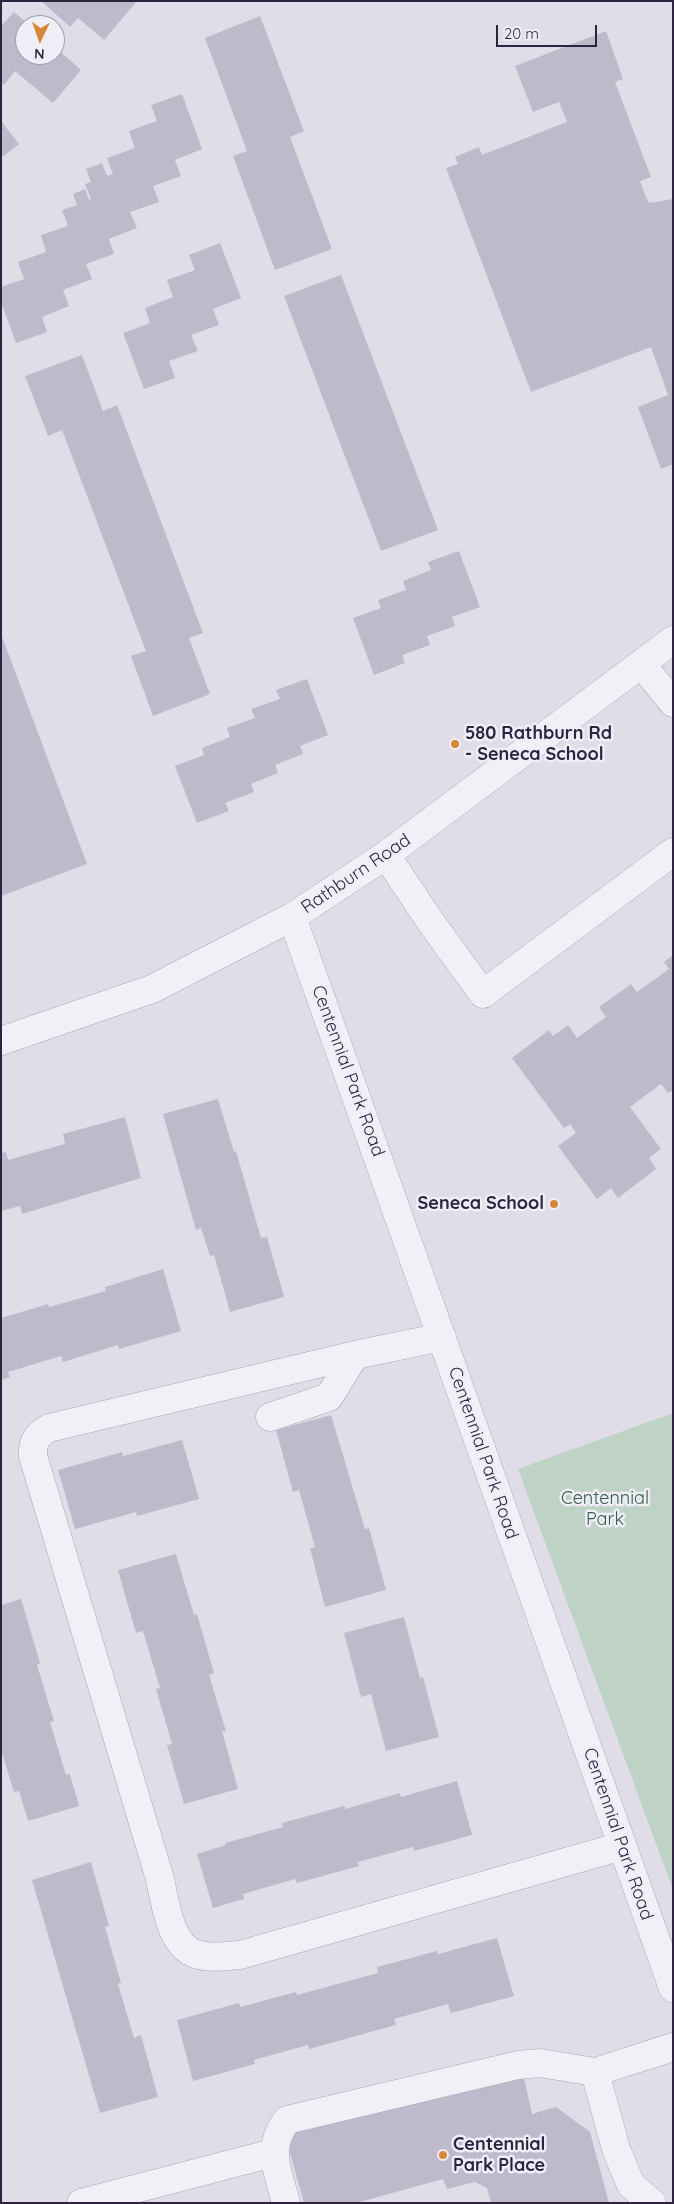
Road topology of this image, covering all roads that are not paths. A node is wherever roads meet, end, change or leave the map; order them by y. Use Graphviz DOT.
graph roads {
  1 [pos="673,640"];
  2 [pos="642,665"];
  3 [pos="673,703"];
  4 [pos="673,852"];
  5 [pos="386,855"];
  6 [pos="292,917"];
  7 [pos="1,1042"];
  8 [pos="442,1337"];
  9 [pos="355,1355"];
  10 [pos="270,1417"];
  11 [pos="622,1846"];
  12 [pos="673,1988"];
  13 [pos="673,2047"];
  14 [pos="595,2072"];
  15 [pos="273,2153"];
  16 [pos="81,2203"];
  17 [pos="286,2203"];
  18 [pos="652,2203"];
  1 -- 2 [label="street, Rathburn Road"];
  2 -- 3 [label="street"];
  2 -- 5 [label="street, Rathburn Road"];
  4 -- 5 [label="street"];
  5 -- 6 [label="street, Rathburn Road"];
  6 -- 7 [label="street, Rathburn Road"];
  6 -- 8 [label="street, Centennial Park Road"];
  8 -- 9 [label="street"];
  8 -- 11 [label="street, Centennial Park Road"];
  9 -- 10 [label="street"];
  9 -- 11 [label="street"];
  11 -- 12 [label="street, Centennial Park Road"];
  13 -- 14 [label="street"];
  14 -- 15 [label="street"];
  14 -- 18 [label="street"];
  15 -- 16 [label="street"];
  15 -- 17 [label="street"];
}
